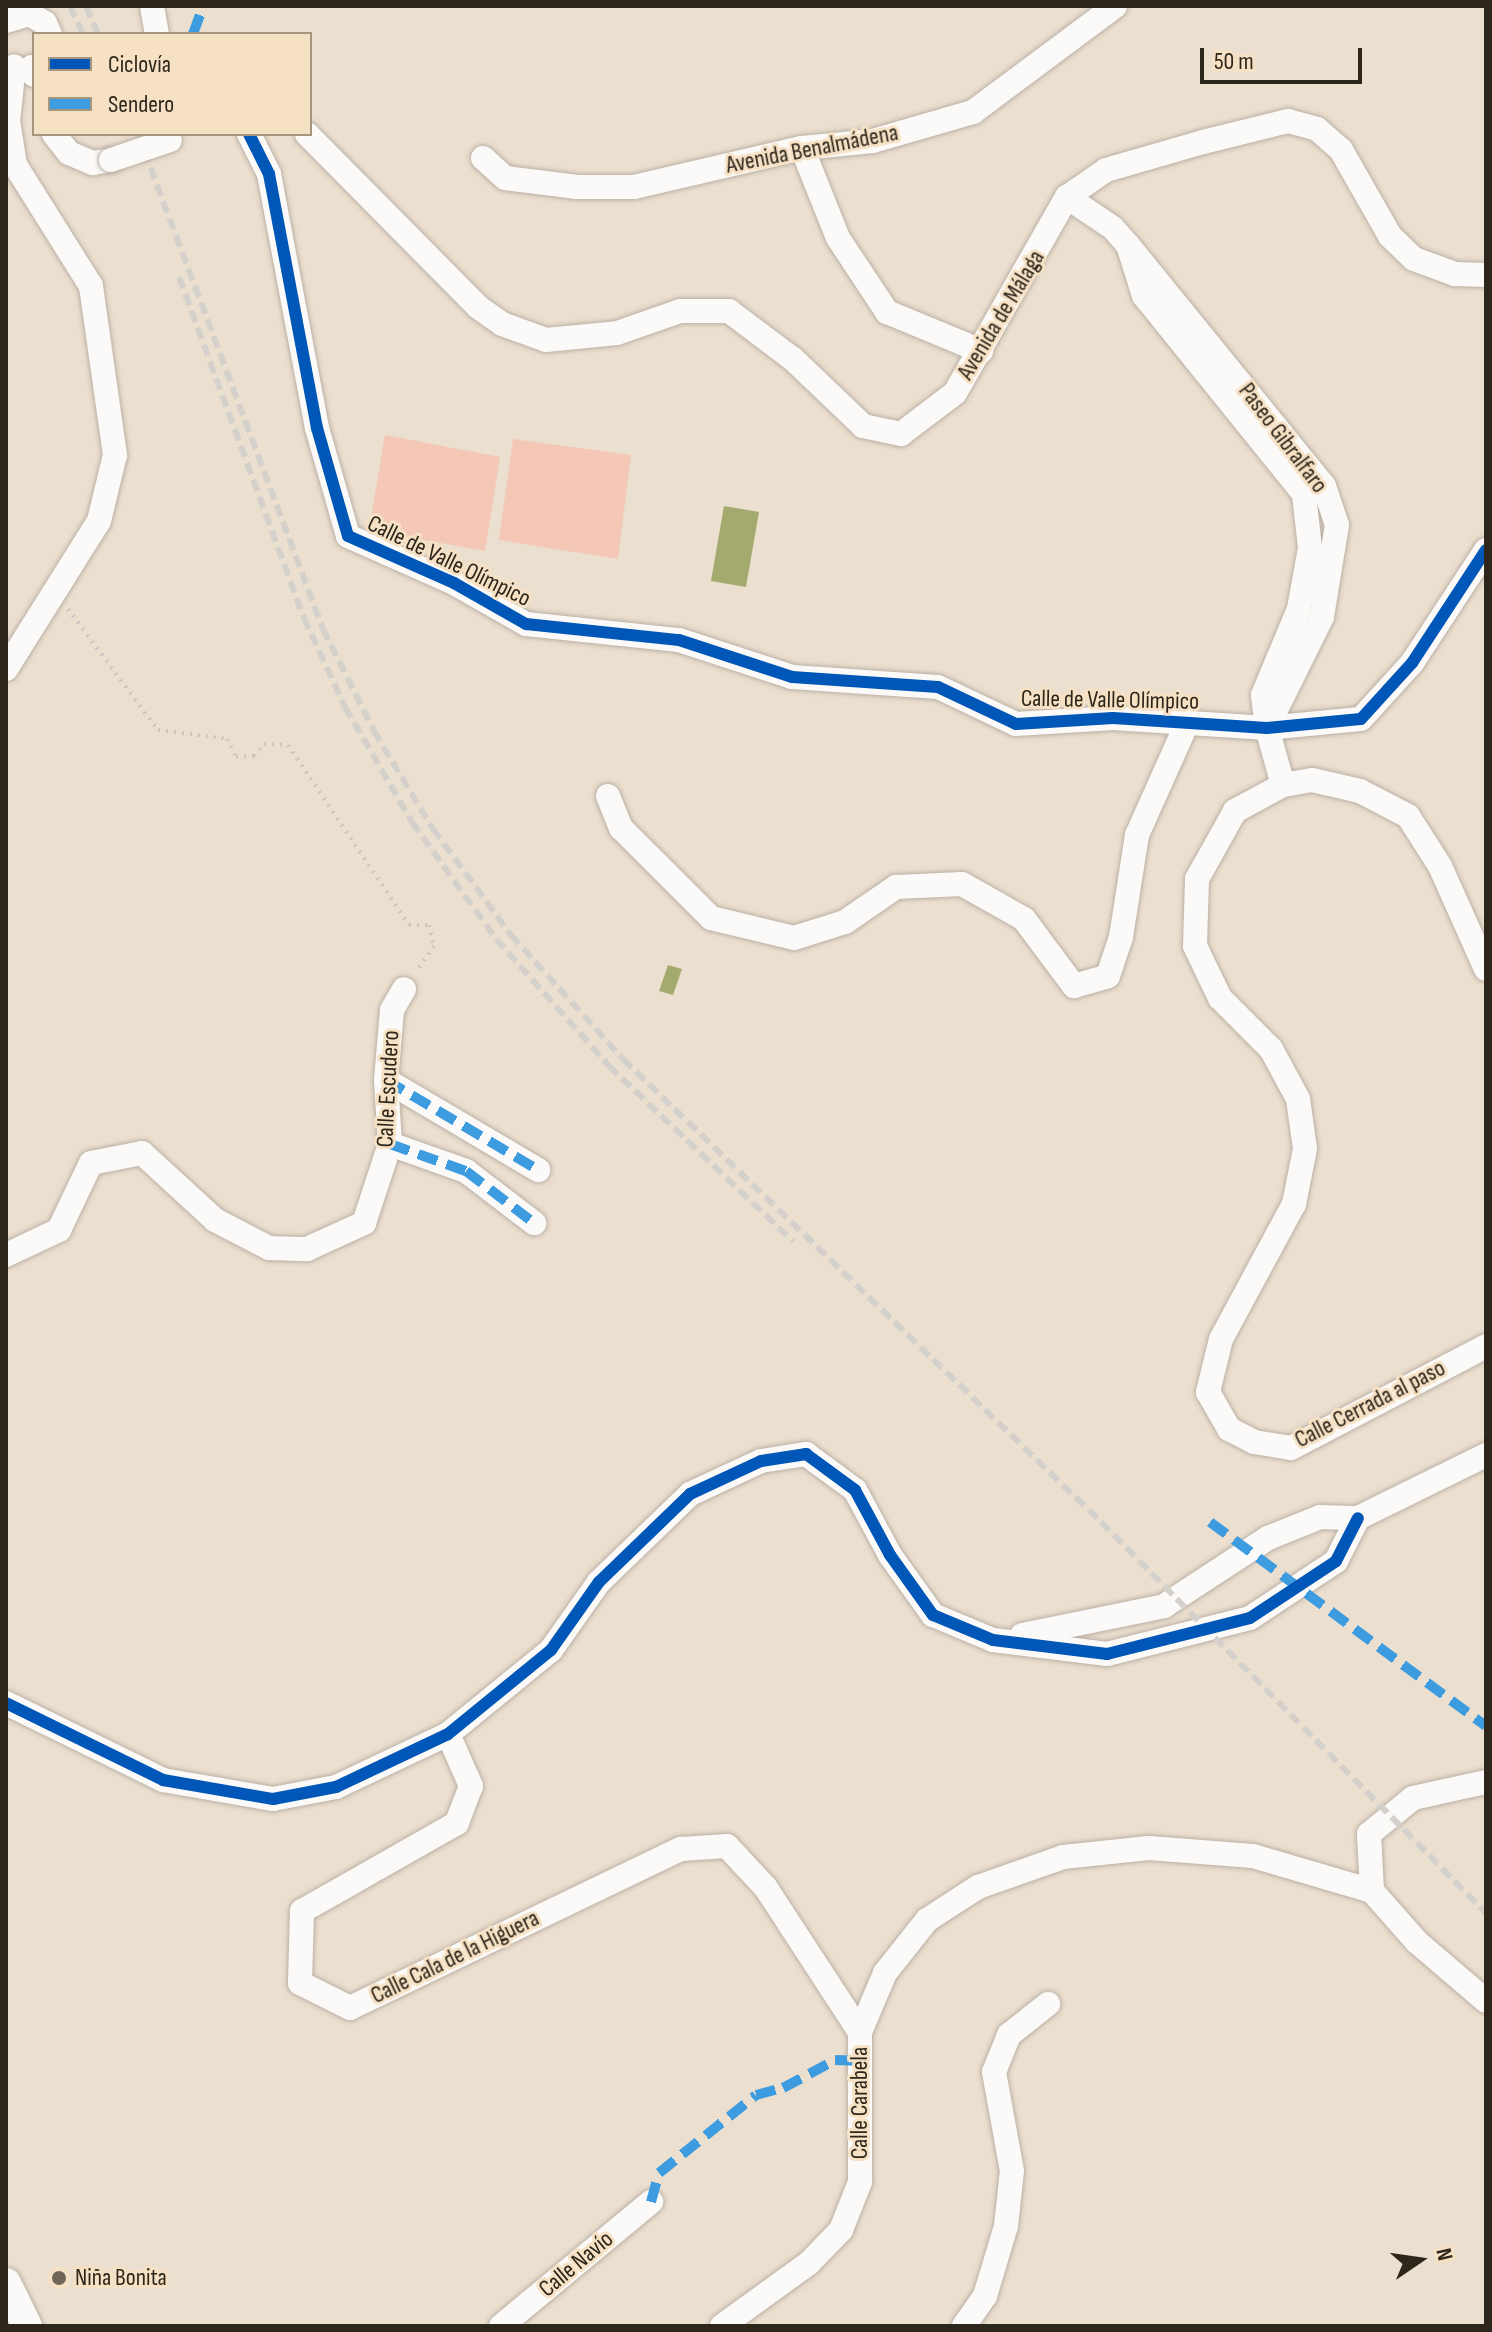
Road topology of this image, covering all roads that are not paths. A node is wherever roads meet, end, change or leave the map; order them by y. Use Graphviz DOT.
graph roads {
  1 [pos="152,6"];
  2 [pos="1115,6"];
  3 [pos="15,14"];
  4 [pos="48,32"];
  5 [pos="157,32"];
  6 [pos="24,67"];
  7 [pos="56,136"];
  8 [pos="250,136"];
  9 [pos="309,136"];
  10 [pos="174,137"];
  11 [pos="802,148"];
  12 [pos="483,158"];
  13 [pos="1067,197"];
  14 [pos="1486,275"];
  15 [pos="981,351"];
  16 [pos="1486,550"];
  17 [pos="6,669"];
  18 [pos="1188,721"];
  19 [pos="1267,728"];
  20 [pos="1283,785"];
  21 [pos="608,796"];
  22 [pos="1486,969"];
  23 [pos="404,989"];
  24 [pos="386,1080"];
  25 [pos="390,1144"];
  26 [pos="538,1170"];
  27 [pos="534,1223"];
  28 [pos="6,1255"];
  29 [pos="1486,1346"];
  30 [pos="1486,1455"];
  31 [pos="1358,1518"];
  32 [pos="993,1640"];
  33 [pos="6,1703"];
  34 [pos="448,1734"];
  35 [pos="1486,1782"];
  36 [pos="1372,1891"];
  37 [pos="1486,2001"];
  38 [pos="1048,2004"];
  39 [pos="860,2032"];
  40 [pos="651,2202"];
  41 [pos="6,2283"];
  42 [pos="27,2326"];
  43 [pos="501,2326"];
  44 [pos="722,2326"];
  45 [pos="964,2326"];
  1 -- 5 [label="street"];
  2 -- 11 [label="street, Avenida Benalmádena"];
  3 -- 4 [label="street"];
  6 -- 17 [label="street"];
  7 -- 10 [label="street, bridge"];
  8 -- 18 [label="street, Calle de Valle Olímpico"];
  9 -- 15 [label="street, Avenida de Málaga"];
  11 -- 12 [label="street, Avenida Benalmádena"];
  11 -- 15 [label="street"];
  13 -- 14 [label="street, Avenida de Málaga"];
  13 -- 15 [label="street, Avenida de Málaga"];
  13 -- 19 [label="street, Paseo Gibralfaro"];
  16 -- 19 [label="street, Calle de Valle Olímpico"];
  18 -- 19 [label="street, Calle de Valle Olímpico"];
  18 -- 21 [label="street"];
  19 -- 20 [label="street, Paseo Gibralfaro"];
  20 -- 22 [label="street"];
  20 -- 29 [label="street, Calle Cerrada al paso"];
  23 -- 24 [label="street, Calle Escudero"];
  24 -- 25 [label="street, Calle Escudero"];
  24 -- 26 [label="street"];
  25 -- 27 [label="street"];
  25 -- 28 [label="street, Calle Escudero"];
  30 -- 31 [label="street"];
  31 -- 32 [label="street"];
  31 -- 32 [label="street"];
  32 -- 34 [label="street"];
  33 -- 34 [label="street"];
  34 -- 39 [label="street, Calle Cala de la Higuera"];
  35 -- 36 [label="street"];
  36 -- 37 [label="street"];
  36 -- 39 [label="street, Calle Carabela"];
  38 -- 45 [label="street"];
  39 -- 44 [label="street, Calle Carabela"];
  40 -- 43 [label="street, Calle Navío"];
  41 -- 42 [label="main road"];
}
